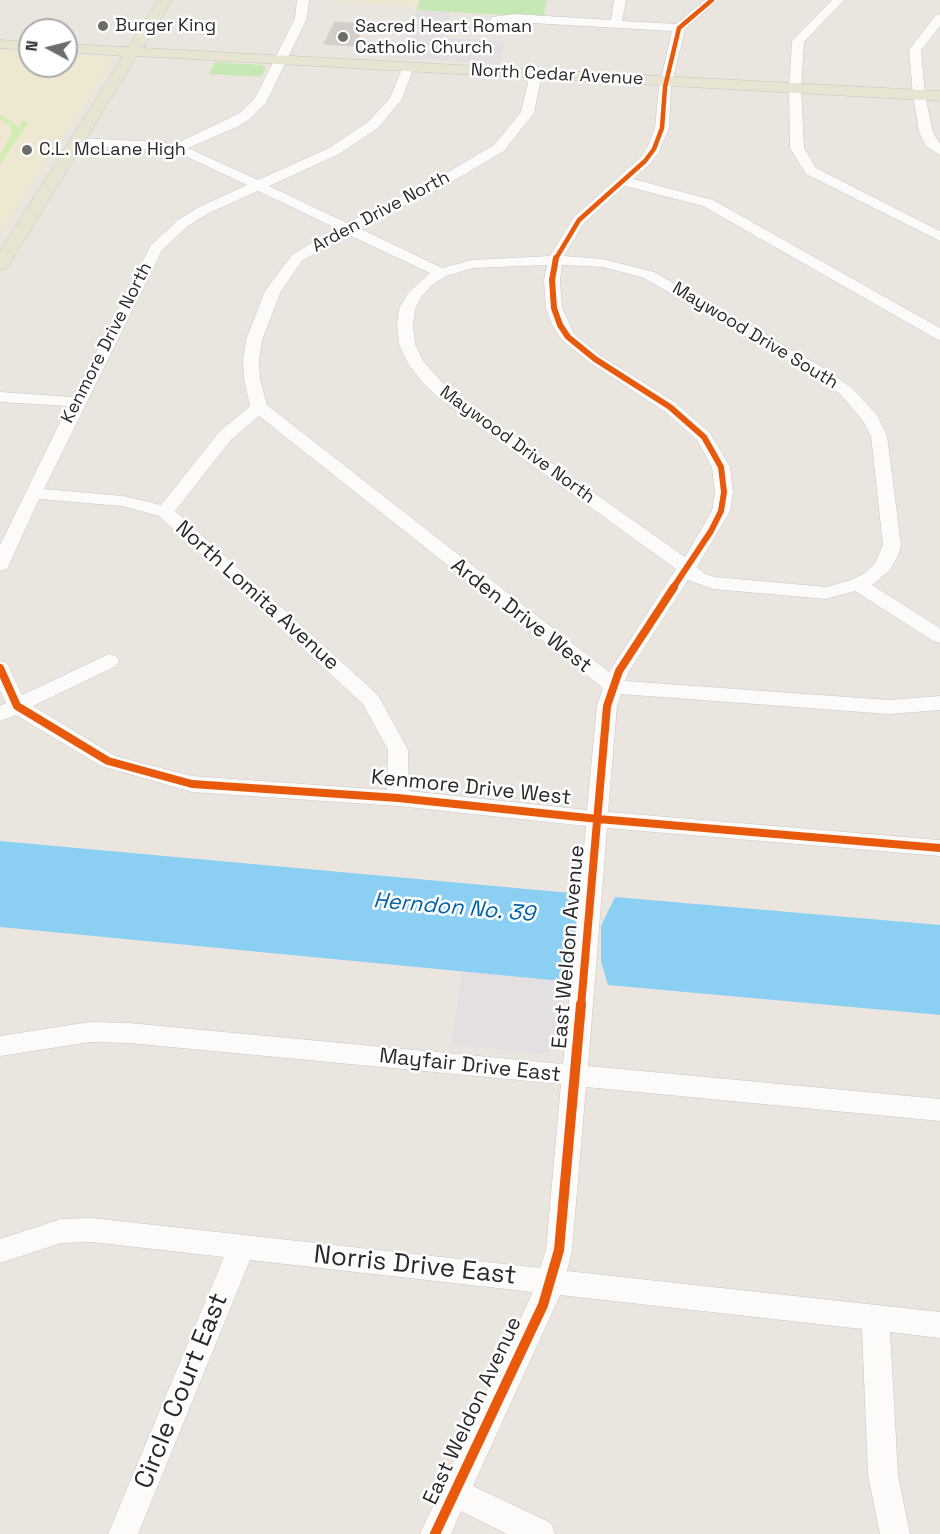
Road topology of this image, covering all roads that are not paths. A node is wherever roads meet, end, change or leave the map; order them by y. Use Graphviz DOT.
graph roads {
  1 [pos="165,0"];
  2 [pos="303,0"];
  3 [pos="621,0"];
  4 [pos="712,0"];
  5 [pos="837,0"];
  6 [pos="940,18"];
  7 [pos="496,21"];
  8 [pos="616,24"];
  9 [pos="679,28"];
  10 [pos="0,44"];
  11 [pos="18,45"];
  12 [pos="78,49"];
  13 [pos="132,52"];
  14 [pos="281,60"];
  15 [pos="408,67"];
  16 [pos="536,74"];
  17 [pos="667,81"];
  18 [pos="795,88"];
  19 [pos="919,95"];
  20 [pos="940,96"];
  21 [pos="76,142"];
  22 [pos="177,148"];
  23 [pos="940,151"];
  24 [pos="624,181"];
  25 [pos="259,185"];
  26 [pos="349,227"];
  27 [pos="940,237"];
  28 [pos="555,260"];
  29 [pos="0,265"];
  30 [pos="441,273"];
  31 [pos="940,336"];
  32 [pos="0,397"];
  33 [pos="78,402"];
  34 [pos="259,407"];
  35 [pos="33,493"];
  36 [pos="165,512"];
  37 [pos="0,566"];
  38 [pos="686,570"];
  39 [pos="858,584"];
  40 [pos="940,638"];
  41 [pos="109,661"];
  42 [pos="0,668"];
  43 [pos="613,686"];
  44 [pos="940,703"];
  45 [pos="8,710"];
  46 [pos="398,798"];
  47 [pos="598,819"];
  48 [pos="940,848"];
  49 [pos="0,1046"];
  50 [pos="575,1077"];
  51 [pos="940,1110"];
  52 [pos="241,1248"];
  53 [pos="0,1251"];
  54 [pos="552,1281"];
  55 [pos="875,1318"];
  56 [pos="940,1325"];
  57 [pos="454,1492"];
  58 [pos="123,1534"];
  59 [pos="435,1534"];
  60 [pos="540,1534"];
  61 [pos="895,1534"];
  1 -- 13 [label="main road"];
  2 -- 14 [label="street"];
  3 -- 8 [label="street"];
  4 -- 9 [label="street"];
  5 -- 18 [label="street"];
  6 -- 19 [label="street"];
  7 -- 8 [label="street"];
  8 -- 9 [label="street"];
  9 -- 17 [label="street, East Weldon Avenue"];
  10 -- 11 [label="main road"];
  12 -- 13 [label="main road, North Cedar Avenue"];
  13 -- 14 [label="main road, North Cedar Avenue"];
  13 -- 21 [label="main road"];
  14 -- 15 [label="main road, North Cedar Avenue"];
  14 -- 22 [label="street"];
  15 -- 16 [label="main road, North Cedar Avenue"];
  15 -- 25 [label="street, Kenmore Drive North"];
  16 -- 17 [label="main road, North Cedar Avenue"];
  16 -- 26 [label="street, Arden Drive North"];
  17 -- 18 [label="main road, North Cedar Avenue"];
  17 -- 24 [label="street, East Weldon Avenue"];
  18 -- 19 [label="main road, North Cedar Avenue"];
  18 -- 27 [label="street"];
  19 -- 20 [label="main road, North Cedar Avenue"];
  19 -- 23 [label="street"];
  21 -- 22 [label="street"];
  21 -- 29 [label="main road"];
  22 -- 25 [label="street"];
  24 -- 28 [label="street, East Weldon Avenue"];
  24 -- 31 [label="street"];
  25 -- 26 [label="street"];
  25 -- 33 [label="street, Kenmore Drive North"];
  26 -- 30 [label="street"];
  26 -- 34 [label="street, Arden Drive North"];
  28 -- 30 [label="street, Maywood Drive North"];
  28 -- 38 [label="street, East Weldon Avenue"];
  28 -- 39 [label="street, Maywood Drive South"];
  30 -- 38 [label="street, Maywood Drive North"];
  32 -- 33 [label="street"];
  33 -- 35 [label="street, Kenmore Drive North"];
  34 -- 36 [label="street"];
  34 -- 43 [label="street, Arden Drive West"];
  35 -- 36 [label="street, North Lomita Avenue"];
  35 -- 37 [label="street, Kenmore Drive North"];
  36 -- 46 [label="street, North Lomita Avenue"];
  38 -- 39 [label="street, Maywood Drive South"];
  38 -- 43 [label="street, East Weldon Avenue"];
  39 -- 40 [label="street"];
  41 -- 45 [label="street"];
  42 -- 45 [label="street"];
  43 -- 44 [label="street, Arden Drive West"];
  43 -- 47 [label="street, East Weldon Avenue"];
  45 -- 46 [label="street, Kenmore Drive West"];
  46 -- 47 [label="street, Kenmore Drive West"];
  47 -- 48 [label="street, Kenmore Drive West"];
  47 -- 50 [label="street, East Weldon Avenue"];
  49 -- 50 [label="street, Mayfair Drive East"];
  50 -- 51 [label="street, Mayfair Drive East"];
  50 -- 54 [label="street, East Weldon Avenue"];
  52 -- 53 [label="street, Norris Drive East"];
  52 -- 54 [label="street, Norris Drive East"];
  52 -- 58 [label="street, Circle Court East"];
  54 -- 55 [label="street, Norris Drive East"];
  54 -- 57 [label="street, East Weldon Avenue"];
  55 -- 56 [label="street, Norris Drive East"];
  55 -- 61 [label="street"];
  57 -- 59 [label="street, East Weldon Avenue"];
  57 -- 60 [label="street"];
}
